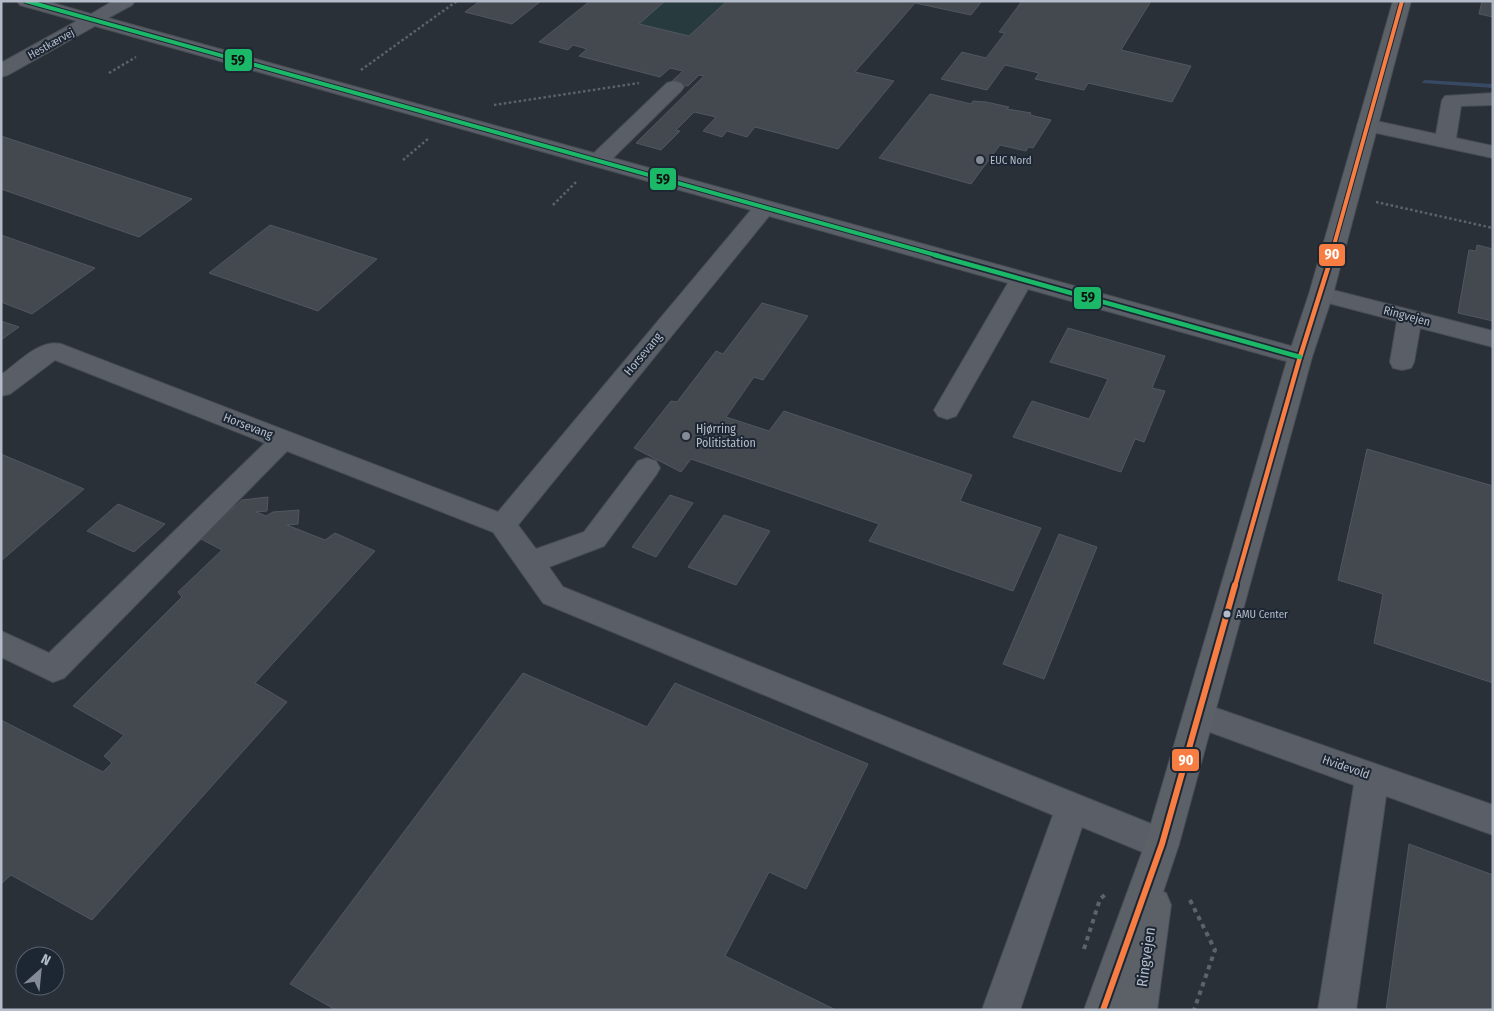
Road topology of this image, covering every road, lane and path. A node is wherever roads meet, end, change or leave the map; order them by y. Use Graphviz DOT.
graph roads {
  1 [pos="26,1"];
  2 [pos="126,1"];
  3 [pos="457,1"];
  4 [pos="1402,1"];
  5 [pos="93,20"];
  6 [pos="1,71"];
  7 [pos="674,87"];
  8 [pos="336,88"];
  9 [pos="1493,99"];
  10 [pos="487,106"];
  11 [pos="1367,125"];
  12 [pos="1445,142"];
  13 [pos="1493,152"];
  14 [pos="597,162"];
  15 [pos="1348,195"];
  16 [pos="553,205"];
  17 [pos="764,208"];
  18 [pos="1493,228"];
  19 [pos="1022,280"];
  20 [pos="1321,294"];
  21 [pos="1410,317"];
  22 [pos="1493,339"];
  23 [pos="1300,357"];
  24 [pos="1402,362"];
  25 [pos="1,388"];
  26 [pos="947,410"];
  27 [pos="283,440"];
  28 [pos="647,468"];
  29 [pos="503,524"];
  30 [pos="530,562"];
  31 [pos="1,643"];
  32 [pos="1199,715"];
  33 [pos="1372,776"];
  34 [pos="1072,808"];
  35 [pos="1493,820"];
  36 [pos="1162,844"];
  37 [pos="1188,897"];
  38 [pos="1002,1010"];
  39 [pos="1103,1010"];
  40 [pos="1138,1010"];
  41 [pos="1194,1010"];
  42 [pos="1337,1010"];
  1 -- 5 [label="street"];
  2 -- 5 [label="street, Hestkærvej"];
  3 -- 8 [label="path"];
  4 -- 11 [label="main road, Ringvejen"];
  5 -- 6 [label="street, Hestkærvej"];
  5 -- 8 [label="street"];
  7 -- 10 [label="path"];
  7 -- 14 [label="street"];
  8 -- 14 [label="street"];
  9 -- 12 [label="street"];
  11 -- 12 [label="street"];
  11 -- 15 [label="main road, Ringvejen"];
  12 -- 13 [label="street"];
  14 -- 16 [label="path"];
  14 -- 17 [label="street"];
  15 -- 18 [label="path"];
  15 -- 20 [label="main road, Ringvejen"];
  17 -- 19 [label="street"];
  17 -- 29 [label="street, Horsevang"];
  19 -- 23 [label="street"];
  19 -- 26 [label="street"];
  20 -- 21 [label="street, Ringvejen"];
  20 -- 23 [label="main road, Ringvejen"];
  21 -- 22 [label="street, Ringvejen"];
  21 -- 24 [label="street"];
  23 -- 32 [label="main road, Ringvejen"];
  25 -- 27 [label="street, Horsevang"];
  27 -- 29 [label="street, Horsevang"];
  27 -- 31 [label="street"];
  28 -- 30 [label="street"];
  29 -- 30 [label="street"];
  30 -- 34 [label="street"];
  32 -- 33 [label="street, Hvidevold"];
  32 -- 36 [label="main road, Ringvejen"];
  33 -- 35 [label="street, Hvidevold"];
  33 -- 42 [label="street"];
  34 -- 36 [label="street"];
  34 -- 38 [label="street"];
  36 -- 39 [label="main road, Ringvejen"];
  36 -- 40 [label="main road, Ringvejen"];
  37 -- 41 [label="path"];
}
